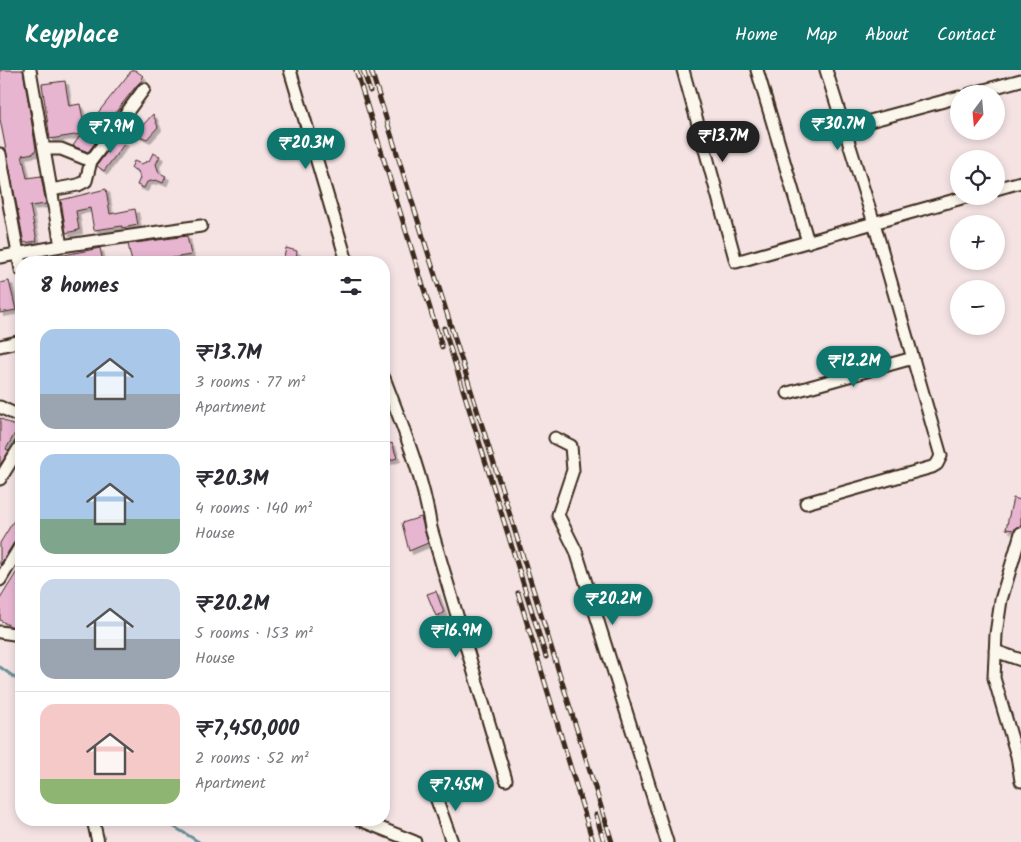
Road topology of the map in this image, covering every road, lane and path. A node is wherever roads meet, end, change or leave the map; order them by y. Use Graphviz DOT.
graph roads {
  1 [pos="30,70"];
  2 [pos="290,70"];
  3 [pos="683,70"];
  4 [pos="757,70"];
  5 [pos="826,70"];
  6 [pos="1021,80"];
  7 [pos="1003,85"];
  8 [pos="144,89"];
  9 [pos="950,99"];
  10 [pos="844,128"];
  11 [pos="44,149"];
  12 [pos="0,154"];
  13 [pos="91,161"];
  14 [pos="1021,182"];
  15 [pos="3,184"];
  16 [pos="1005,186"];
  17 [pos="51,190"];
  18 [pos="950,201"];
  19 [pos="874,223"];
  20 [pos="201,226"];
  21 [pos="808,242"];
  22 [pos="61,246"];
  23 [pos="18,254"];
  24 [pos="345,256"];
  25 [pos="0,257"];
  26 [pos="15,342"];
  27 [pos="0,346"];
  28 [pos="913,358"];
  29 [pos="390,394"];
  30 [pos="788,394"];
  31 [pos="0,407"];
  32 [pos="15,414"];
  33 [pos="556,438"];
  34 [pos="15,454"];
  35 [pos="0,478"];
  36 [pos="806,503"];
  37 [pos="1021,533"];
  38 [pos="15,555"];
  39 [pos="1016,567"];
  40 [pos="0,580"];
  41 [pos="0,632"];
  42 [pos="15,634"];
  43 [pos="995,651"];
  44 [pos="1021,660"];
  45 [pos="506,780"];
  46 [pos="1021,782"];
  47 [pos="434,792"];
  48 [pos="94,826"];
  49 [pos="375,826"];
  50 [pos="98,842"];
  51 [pos="415,842"];
  52 [pos="452,842"];
  53 [pos="667,842"];
  1 -- 11 [label="street"];
  2 -- 24 [label="street"];
  3 -- 21 [label="street"];
  4 -- 21 [label="street"];
  5 -- 10 [label="street"];
  6 -- 7 [label="street"];
  8 -- 13 [label="street"];
  9 -- 10 [label="street"];
  10 -- 19 [label="street"];
  11 -- 13 [label="street"];
  11 -- 17 [label="street"];
  12 -- 15 [label="street"];
  13 -- 17 [label="street"];
  14 -- 16 [label="street"];
  15 -- 23 [label="street"];
  17 -- 22 [label="street"];
  18 -- 19 [label="street"];
  19 -- 21 [label="street"];
  19 -- 28 [label="street"];
  20 -- 22 [label="street"];
  22 -- 23 [label="street"];
  23 -- 25 [label="street"];
  26 -- 27 [label="street"];
  28 -- 30 [label="street"];
  28 -- 36 [label="street"];
  29 -- 45 [label="street"];
  31 -- 32 [label="street"];
  33 -- 53 [label="street"];
  34 -- 35 [label="street"];
  37 -- 39 [label="street"];
  38 -- 40 [label="street"];
  39 -- 43 [label="street"];
  41 -- 42 [label="street"];
  43 -- 44 [label="street"];
  43 -- 46 [label="street"];
  47 -- 52 [label="street"];
  48 -- 50 [label="street"];
  49 -- 51 [label="street"];
}
